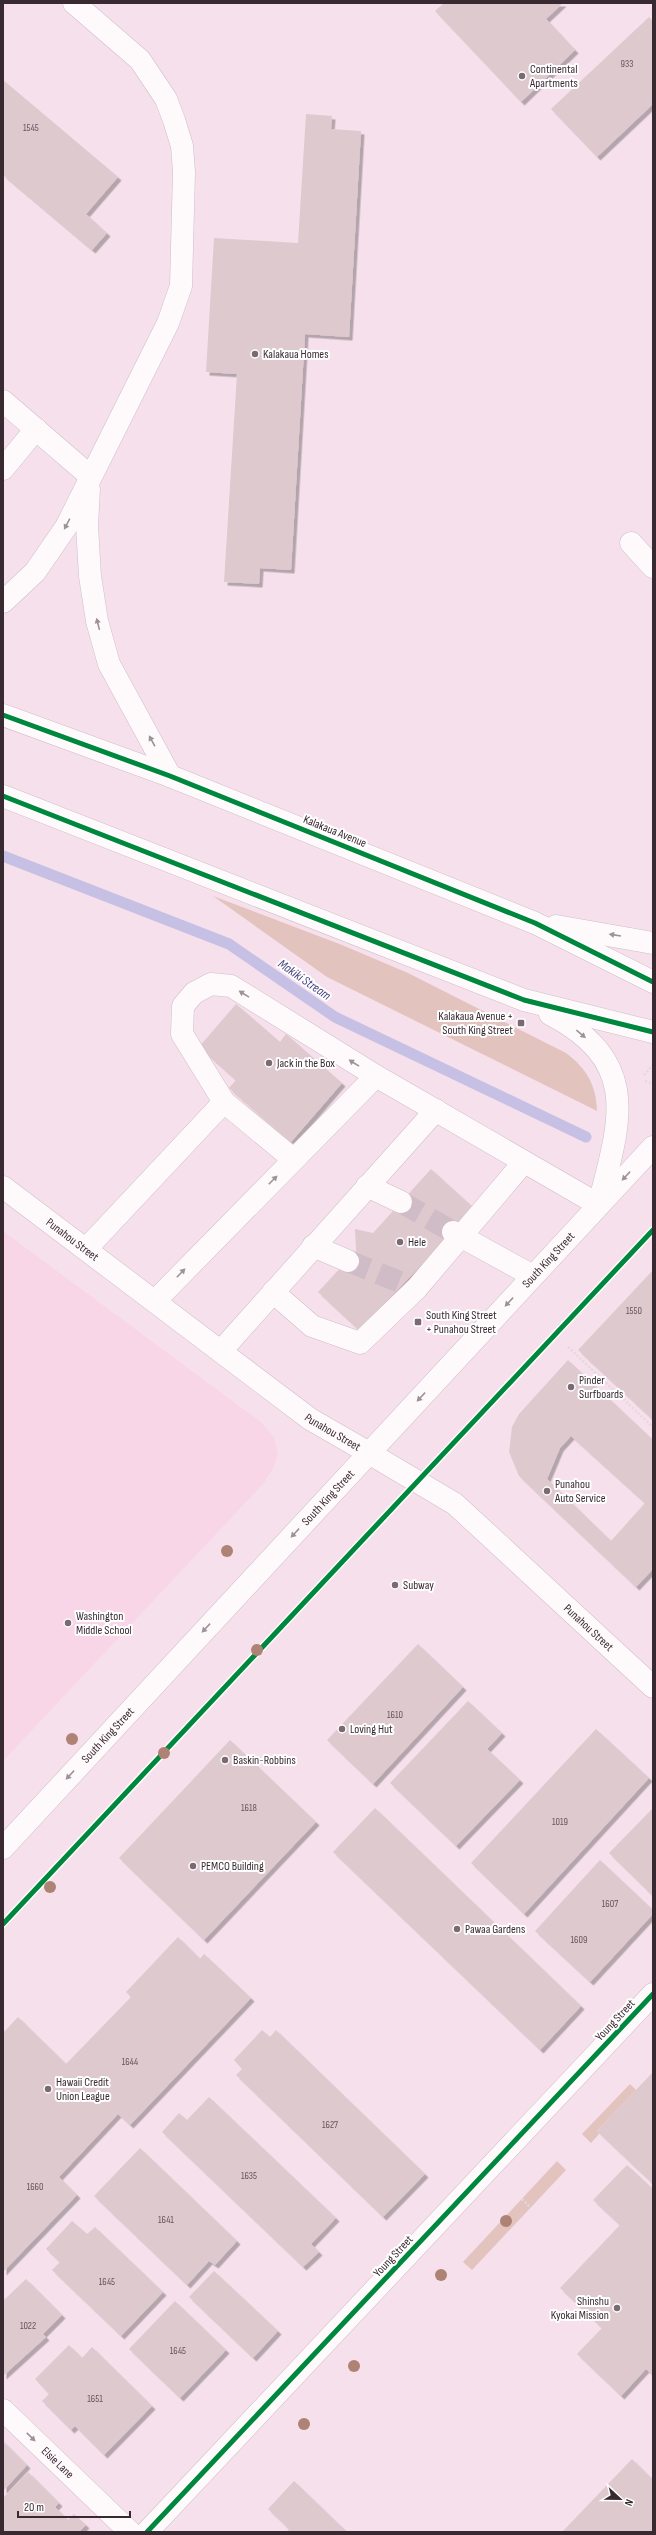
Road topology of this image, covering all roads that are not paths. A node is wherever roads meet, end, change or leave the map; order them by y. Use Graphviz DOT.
graph roads {
  1 [pos="74,3"];
  2 [pos="3,401"];
  3 [pos="36,429"];
  4 [pos="3,469"];
  5 [pos="90,476"];
  6 [pos="630,543"];
  7 [pos="653,566"];
  8 [pos="3,602"];
  9 [pos="3,715"];
  10 [pos="170,776"];
  11 [pos="3,796"];
  12 [pos="535,923"];
  13 [pos="653,942"];
  14 [pos="653,982"];
  15 [pos="524,1000"];
  16 [pos="653,1032"];
  17 [pos="376,1076"];
  18 [pos="224,1102"];
  19 [pos="436,1110"];
  20 [pos="653,1147"];
  21 [pos="293,1159"];
  22 [pos="524,1162"];
  23 [pos="368,1186"];
  24 [pos="3,1187"];
  25 [pos="401,1202"];
  26 [pos="599,1205"];
  27 [pos="457,1234"];
  28 [pos="312,1246"];
  29 [pos="86,1249"];
  30 [pos="348,1261"];
  31 [pos="533,1276"];
  32 [pos="273,1292"];
  33 [pos="155,1301"];
  34 [pos="221,1351"];
  35 [pos="369,1453"];
  36 [pos="653,1687"];
  37 [pos="3,1848"];
  38 [pos="653,1994"];
  39 [pos="3,2410"];
  40 [pos="130,2532"];
  41 [pos="147,2532"];
  1 -- 5 [label="main road"];
  2 -- 3 [label="main road"];
  3 -- 4 [label="main road"];
  3 -- 5 [label="main road"];
  5 -- 8 [label="main road, one-way"];
  10 -- 5 [label="main road, one-way"];
  6 -- 7 [label="main road"];
  9 -- 10 [label="main road, Kalakaua Avenue"];
  10 -- 12 [label="main road, Kalakaua Avenue"];
  11 -- 15 [label="main road"];
  13 -- 12 [label="main road, one-way"];
  12 -- 14 [label="main road, Kalakaua Avenue"];
  15 -- 16 [label="main road"];
  15 -- 26 [label="main road, one-way"];
  17 -- 18 [label="main road, one-way"];
  17 -- 19 [label="main road"];
  17 -- 21 [label="main road"];
  18 -- 21 [label="main road"];
  18 -- 29 [label="main road"];
  19 -- 22 [label="main road"];
  19 -- 23 [label="main road"];
  20 -- 26 [label="main road, South King Street, one-way"];
  33 -- 21 [label="main road, one-way"];
  22 -- 26 [label="main road"];
  22 -- 27 [label="main road"];
  23 -- 25 [label="main road"];
  23 -- 28 [label="main road"];
  24 -- 29 [label="main road, Punahou Street"];
  26 -- 31 [label="main road, South King Street"];
  27 -- 31 [label="main road"];
  27 -- 32 [label="main road"];
  28 -- 30 [label="main road"];
  28 -- 32 [label="main road"];
  29 -- 33 [label="main road, Punahou Street"];
  31 -- 35 [label="main road, South King Street, one-way"];
  32 -- 34 [label="main road"];
  33 -- 34 [label="main road, Punahou Street"];
  34 -- 35 [label="main road, Punahou Street"];
  35 -- 36 [label="main road, Punahou Street"];
  35 -- 37 [label="main road, South King Street, one-way"];
  38 -- 41 [label="main road, Young Street"];
  39 -- 40 [label="main road, Elsie Lane, one-way"];
}
